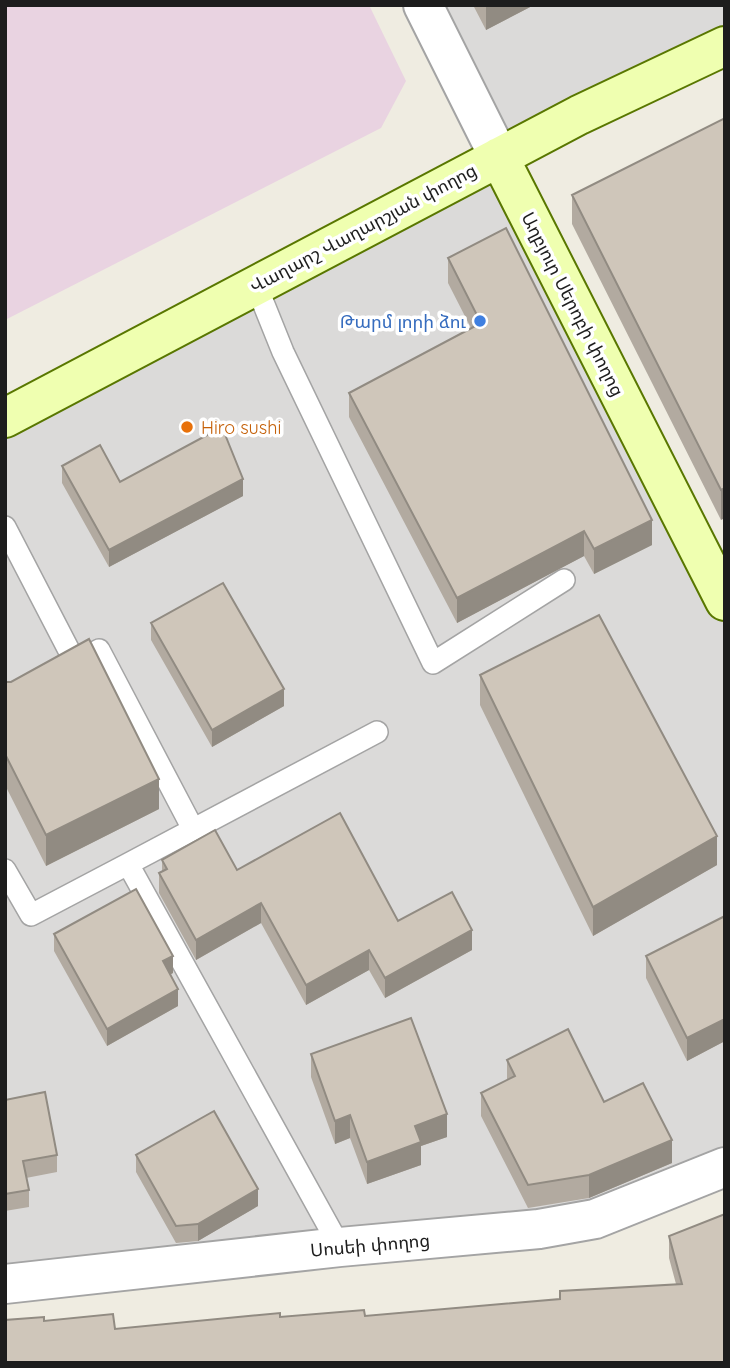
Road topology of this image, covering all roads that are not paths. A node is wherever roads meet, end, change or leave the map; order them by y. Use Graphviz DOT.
graph roads {
  1 [pos="423,5"];
  2 [pos="725,46"];
  3 [pos="499,157"];
  4 [pos="256,285"];
  5 [pos="5,418"];
  6 [pos="5,527"];
  7 [pos="564,580"];
  8 [pos="725,601"];
  9 [pos="76,664"];
  10 [pos="52,677"];
  11 [pos="377,732"];
  12 [pos="193,829"];
  13 [pos="128,864"];
  14 [pos="5,870"];
  15 [pos="725,1167"];
  16 [pos="340,1247"];
  17 [pos="5,1284"];
  1 -- 3 [label="street, Աղբյուր Սերոբի փողոց"];
  2 -- 3 [label="street, Վաղարշ Վաղարշյան փողոց"];
  3 -- 4 [label="street, Վաղարշ Վաղարշյան փողոց"];
  3 -- 8 [label="street, Աղբյուր Սերոբի փողոց"];
  4 -- 5 [label="street, Վաղարշ Վաղարշյան փողոց"];
  4 -- 7 [label="lane"];
  6 -- 9 [label="lane"];
  9 -- 10 [label="lane"];
  9 -- 12 [label="lane"];
  11 -- 12 [label="lane"];
  12 -- 13 [label="lane"];
  13 -- 14 [label="lane"];
  13 -- 16 [label="lane"];
  15 -- 16 [label="street, Սոսեի փողոց"];
  16 -- 17 [label="street, Սոսեի փողոց"];
}
